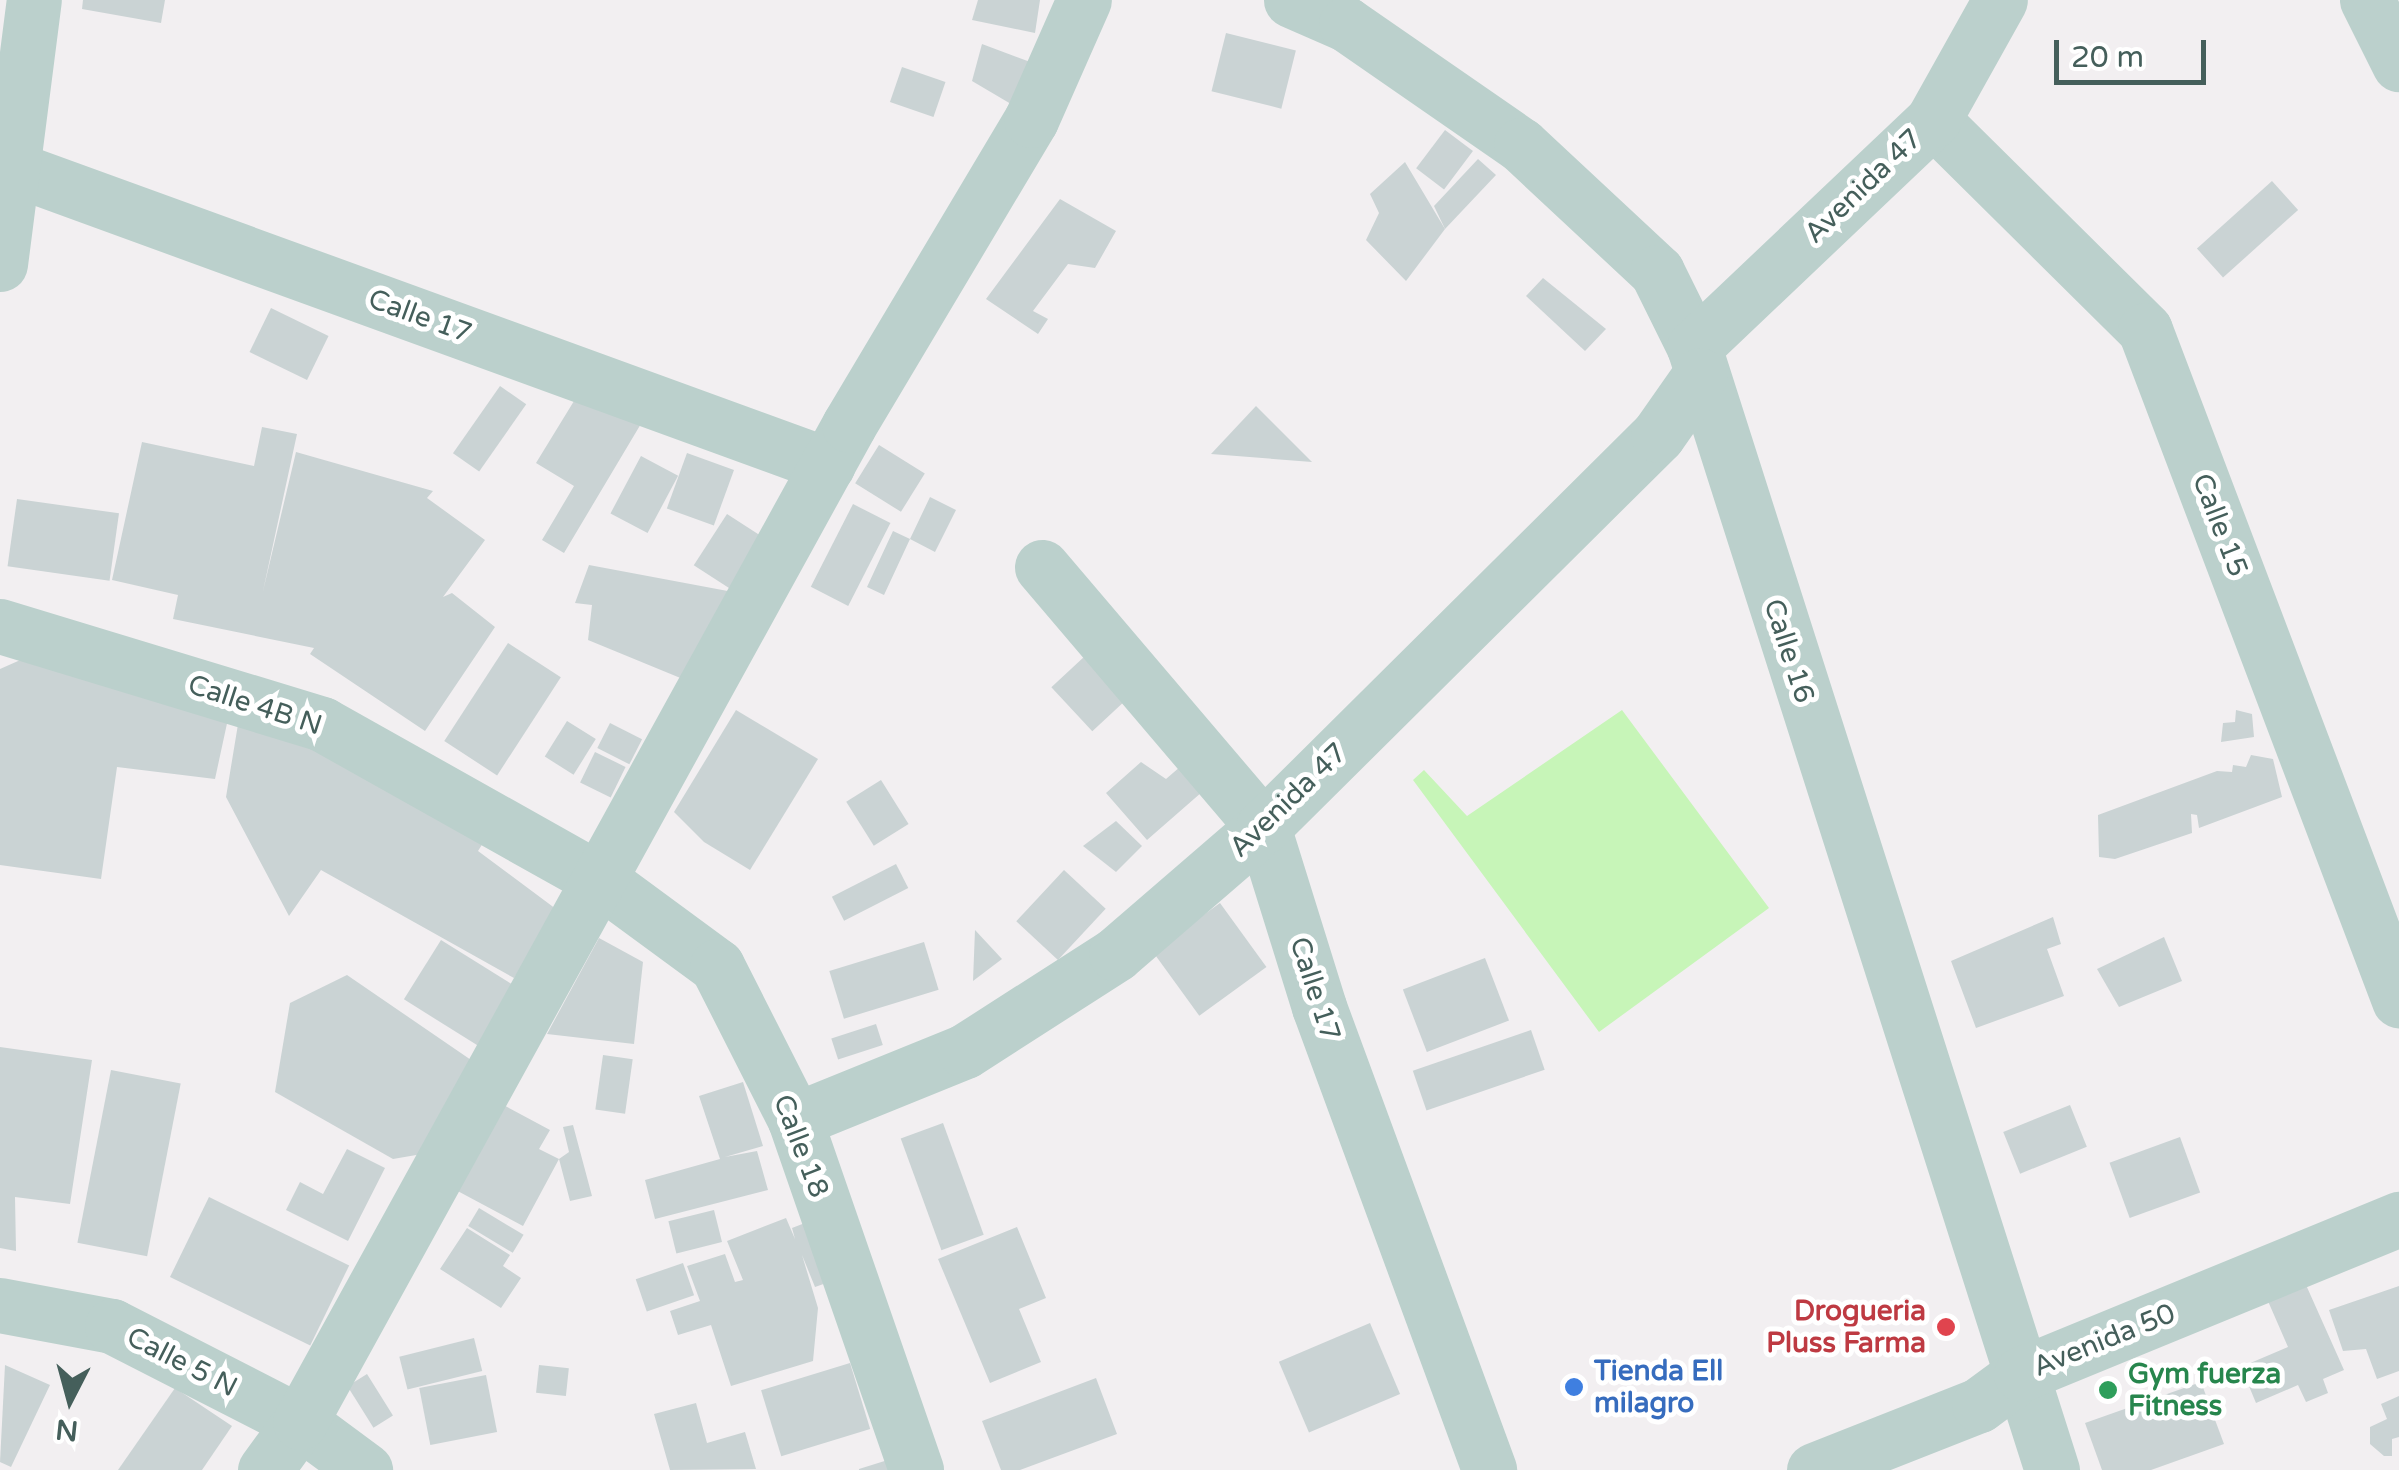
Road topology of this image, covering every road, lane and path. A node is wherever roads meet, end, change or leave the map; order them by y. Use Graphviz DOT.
graph roads {
  1 [pos="34,0"];
  2 [pos="1084,0"];
  3 [pos="1291,0"];
  4 [pos="2000,0"];
  5 [pos="2367,0"];
  6 [pos="2399,64"];
  7 [pos="1932,120"];
  8 [pos="12,168"];
  9 [pos="0,264"];
  10 [pos="1697,361"];
  11 [pos="828,464"];
  12 [pos="1042,567"];
  13 [pos="0,626"];
  14 [pos="1263,827"];
  15 [pos="600,880"];
  16 [pos="2399,1000"];
  17 [pos="795,1120"];
  18 [pos="2399,1219"];
  19 [pos="0,1305"];
  20 [pos="2021,1374"];
  21 [pos="300,1422"];
  22 [pos="265,1470"];
  23 [pos="365,1470"];
  24 [pos="916,1470"];
  25 [pos="1489,1470"];
  26 [pos="1814,1470"];
  27 [pos="2052,1470"];
  1 -- 8 [label="street"];
  2 -- 11 [label="street"];
  3 -- 10 [label="street, Calle 16"];
  4 -- 7 [label="street, Avenida 47"];
  5 -- 6 [label="street"];
  7 -- 10 [label="street, Avenida 47"];
  7 -- 16 [label="street, Calle 15"];
  8 -- 9 [label="street"];
  8 -- 11 [label="street, Calle 17"];
  10 -- 14 [label="street, Avenida 47"];
  10 -- 20 [label="street, Calle 16"];
  11 -- 15 [label="street"];
  12 -- 14 [label="street, Calle 17"];
  13 -- 15 [label="street, Calle 4B N"];
  14 -- 17 [label="street, Avenida 47"];
  14 -- 25 [label="street, Calle 17"];
  15 -- 17 [label="street, Calle 18"];
  15 -- 21 [label="street"];
  17 -- 24 [label="street, Calle 18"];
  18 -- 20 [label="street, Avenida 50"];
  19 -- 21 [label="street, Calle 5 N"];
  20 -- 26 [label="street, Avenida 50"];
  20 -- 27 [label="street, Calle 16"];
  21 -- 22 [label="street"];
  21 -- 23 [label="street, Calle 5 N"];
}
